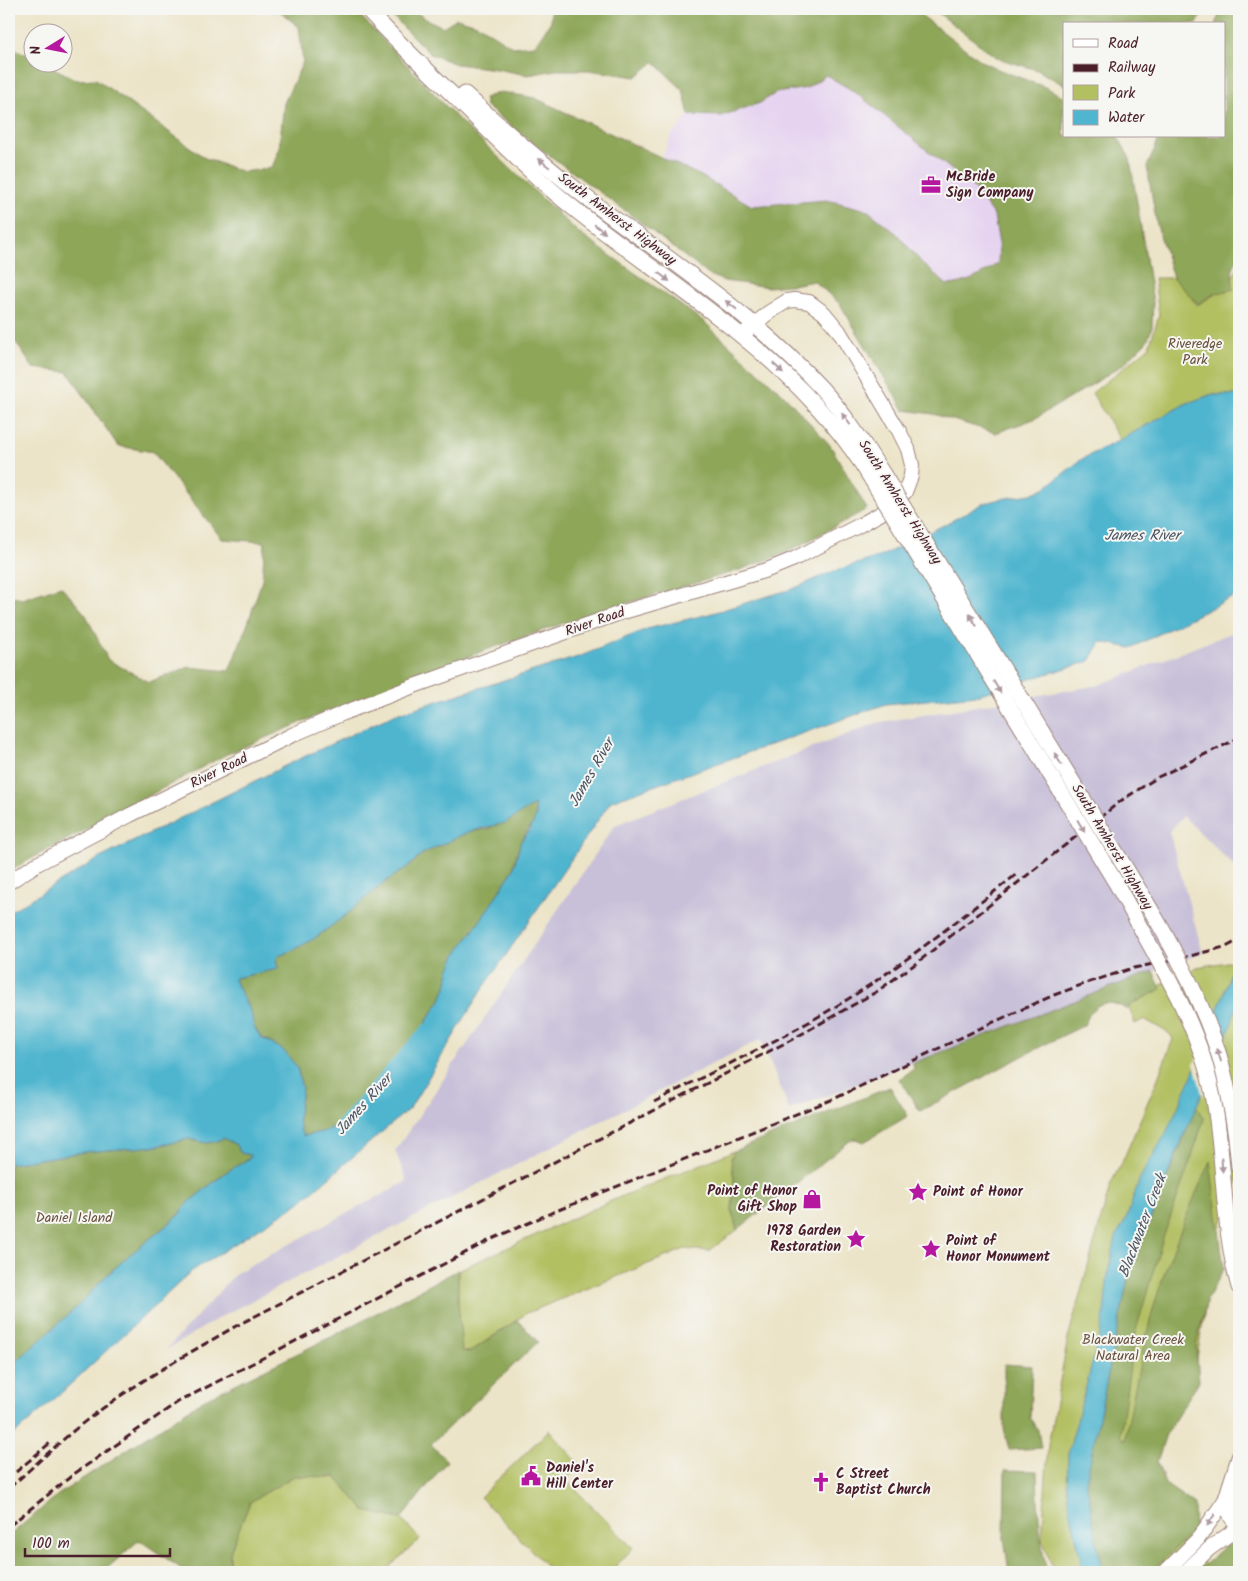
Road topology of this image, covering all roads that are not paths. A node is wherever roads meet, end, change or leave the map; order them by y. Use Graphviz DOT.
graph roads {
  1 [pos="367,9"];
  2 [pos="379,9"];
  3 [pos="755,324"];
  4 [pos="741,336"];
  5 [pos="877,477"];
  6 [pos="9,882"];
  7 [pos="1237,1136"];
  8 [pos="1219,1139"];
  9 [pos="1239,1167"];
  10 [pos="1239,1287"];
  11 [pos="1238,1462"];
  12 [pos="1239,1526"];
  13 [pos="1165,1572"];
  14 [pos="1185,1572"];
  1 -- 4 [label="main road, South Amherst Highway, one-way"];
  3 -- 2 [label="main road, South Amherst Highway, one-way"];
  3 -- 4 [label="street, River Road"];
  5 -- 3 [label="main road, South Amherst Highway, one-way"];
  3 -- 6 [label="street, River Road"];
  4 -- 5 [label="main road, South Amherst Highway, one-way"];
  7 -- 5 [label="main road, South Amherst Highway, one-way, bridge"];
  5 -- 8 [label="main road, South Amherst Highway, one-way, bridge"];
  7 -- 8 [label="street"];
  7 -- 9 [label="main road, South Amherst Highway"];
  8 -- 10 [label="main road, South Amherst Highway, one-way"];
  11 -- 12 [label="street"];
  11 -- 13 [label="street, one-way"];
  12 -- 14 [label="street"];
}
